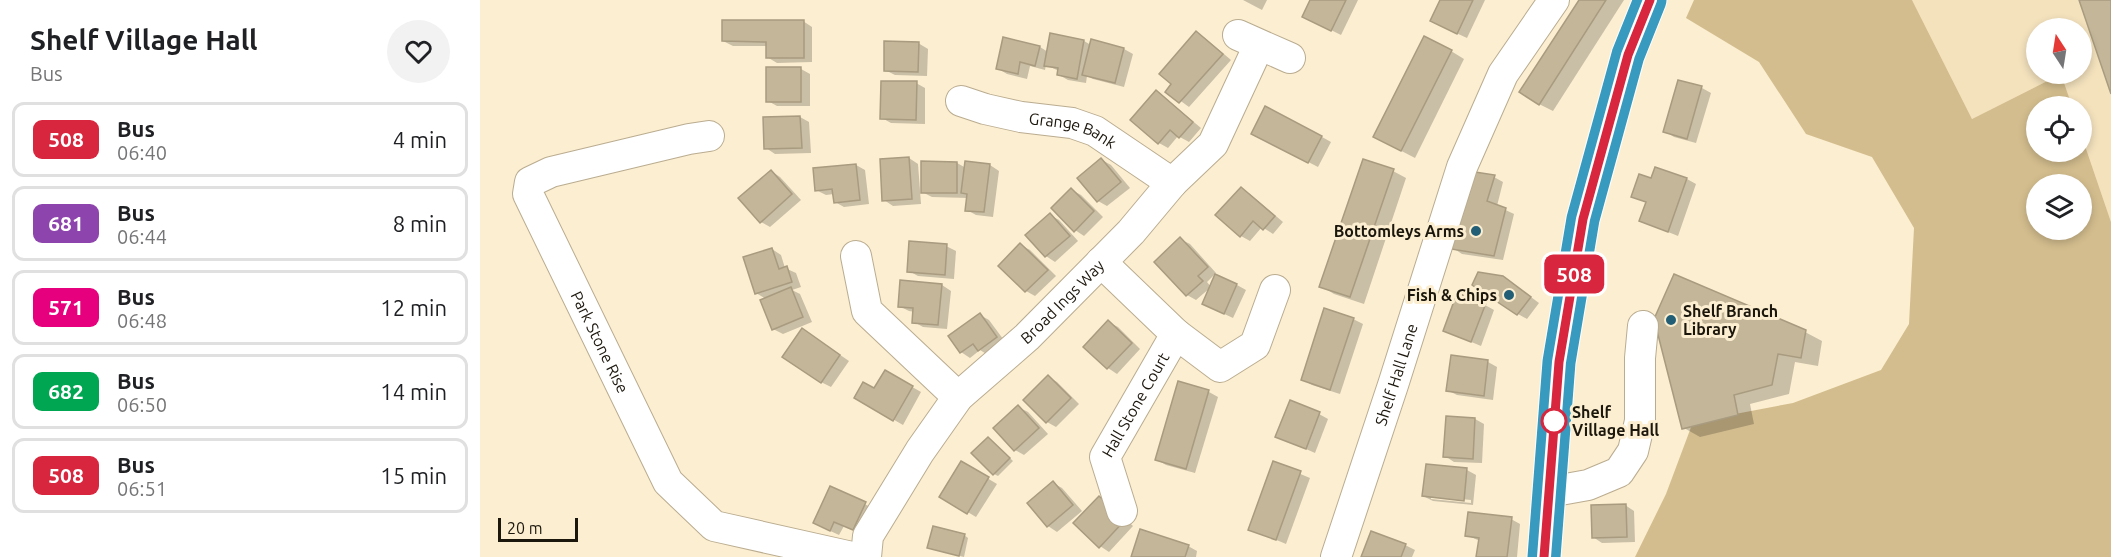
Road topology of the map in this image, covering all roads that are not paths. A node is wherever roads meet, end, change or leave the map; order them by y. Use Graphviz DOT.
graph roads {
  1 [pos="1554,0"];
  2 [pos="1650,0"];
  3 [pos="1290,58"];
  4 [pos="961,101"];
  5 [pos="709,136"];
  6 [pos="1172,183"];
  7 [pos="856,256"];
  8 [pos="1101,262"];
  9 [pos="1275,290"];
  10 [pos="1643,326"];
  11 [pos="1176,334"];
  12 [pos="958,397"];
  13 [pos="1549,492"];
  14 [pos="1122,511"];
  15 [pos="852,557"];
  16 [pos="866,557"];
  17 [pos="1336,557"];
  18 [pos="1544,557"];
  1 -- 17 [label="street, Shelf Hall Lane"];
  2 -- 13 [label="highway"];
  3 -- 6 [label="street, Broad Ings Way"];
  4 -- 6 [label="street, Grange Bank"];
  5 -- 15 [label="street, Park Stone Rise"];
  6 -- 8 [label="street, Broad Ings Way"];
  7 -- 12 [label="street"];
  8 -- 11 [label="street"];
  8 -- 12 [label="street, Broad Ings Way"];
  9 -- 11 [label="street"];
  10 -- 13 [label="street"];
  11 -- 14 [label="street, Hall Stone Court"];
  12 -- 16 [label="street, Broad Ings Way"];
  13 -- 18 [label="highway"];
}
